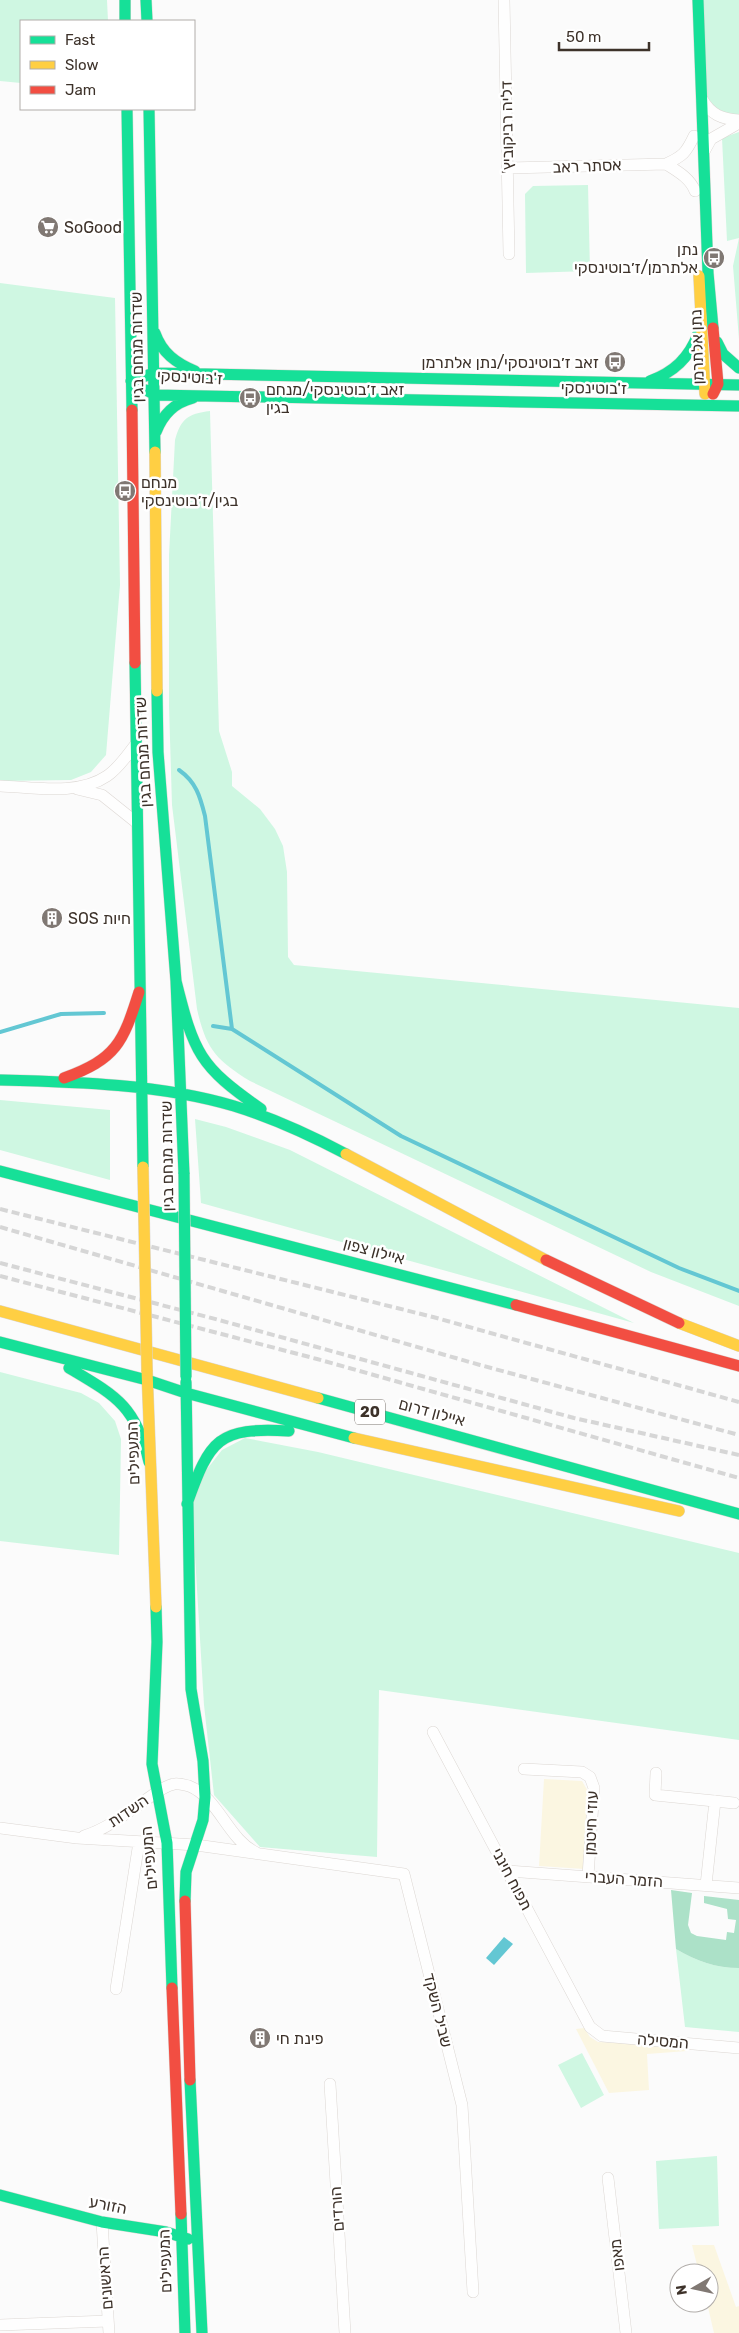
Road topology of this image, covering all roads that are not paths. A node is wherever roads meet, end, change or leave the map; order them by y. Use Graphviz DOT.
graph roads {
  1 [pos="125,0"];
  2 [pos="146,0"];
  3 [pos="504,0"];
  4 [pos="692,0"];
  5 [pos="698,0"];
  6 [pos="125,20"];
  7 [pos="147,20"];
  8 [pos="702,99"];
  9 [pos="128,110"];
  10 [pos="149,110"];
  11 [pos="739,122"];
  12 [pos="694,136"];
  13 [pos="703,154"];
  14 [pos="666,164"];
  15 [pos="509,168"];
  16 [pos="695,191"];
  17 [pos="509,254"];
  18 [pos="700,324"];
  19 [pos="154,329"];
  20 [pos="715,335"];
  21 [pos="739,368"];
  22 [pos="154,374"];
  23 [pos="210,375"];
  24 [pos="131,382"];
  25 [pos="636,384"];
  26 [pos="703,384"];
  27 [pos="718,384"];
  28 [pos="739,385"];
  29 [pos="154,395"];
  30 [pos="209,396"];
  31 [pos="708,405"];
  32 [pos="739,406"];
  33 [pos="155,444"];
  34 [pos="136,744"];
  35 [pos="0,786"];
  36 [pos="73,787"];
  37 [pos="137,823"];
  38 [pos="176,981"];
  39 [pos="139,992"];
  40 [pos="0,1080"];
  41 [pos="52,1081"];
  42 [pos="143,1087"];
  43 [pos="182,1094"];
  44 [pos="277,1121"];
  45 [pos="0,1170"];
  46 [pos="0,1311"];
  47 [pos="0,1342"];
  48 [pos="739,1346"];
  49 [pos="49,1357"];
  50 [pos="739,1366"];
  51 [pos="147,1375"];
  52 [pos="186,1393"];
  53 [pos="340,1435"];
  54 [pos="149,1462"];
  55 [pos="187,1504"];
  56 [pos="690,1514"];
  57 [pos="739,1514"];
  58 [pos="710,1518"];
  59 [pos="739,1525"];
  60 [pos="433,1732"];
  61 [pos="524,1769"];
  62 [pos="656,1773"];
  63 [pos="156,1792"];
  64 [pos="205,1797"];
  65 [pos="715,1801"];
  66 [pos="734,1803"];
  67 [pos="0,1828"];
  68 [pos="77,1838"];
  69 [pos="138,1842"];
  70 [pos="167,1843"];
  71 [pos="196,1845"];
  72 [pos="260,1854"];
  73 [pos="508,1871"];
  74 [pos="588,1876"];
  75 [pos="706,1885"];
  76 [pos="739,1888"];
  77 [pos="116,1989"];
  78 [pos="590,2027"];
  79 [pos="739,2048"];
  80 [pos="330,2084"];
  81 [pos="608,2178"];
  82 [pos="0,2195"];
  83 [pos="102,2222"];
  84 [pos="180,2235"];
  85 [pos="199,2258"];
  86 [pos="473,2292"];
  87 [pos="108,2321"];
  88 [pos="0,2325"];
  89 [pos="109,2333"];
  90 [pos="185,2333"];
  91 [pos="202,2333"];
  92 [pos="345,2333"];
  93 [pos="626,2333"];
  1 -- 6 [label="main road"];
  2 -- 7 [label="main road"];
  3 -- 15 [label="street, 'דליה רביקוביץ"];
  4 -- 12 [label="main road, נתן אלתרמן"];
  5 -- 8 [label="main road, נתן אלתרמן"];
  8 -- 11 [label="street"];
  8 -- 13 [label="main road, נתן אלתרמן"];
  9 -- 24 [label="main road, שדרות מנחם בגין"];
  10 -- 19 [label="main road, שדרות מנחם בגין"];
  11 -- 13 [label="street"];
  12 -- 14 [label="street"];
  12 -- 16 [label="main road, נתן אלתרמן"];
  13 -- 20 [label="main road, נתן אלתרמן"];
  14 -- 15 [label="street, אסתר ראב"];
  14 -- 16 [label="street"];
  15 -- 17 [label="street, 'דליה רביקוביץ"];
  16 -- 18 [label="main road, נתן אלתרמן"];
  18 -- 25 [label="main road"];
  18 -- 26 [label="main road, נתן אלתרמן"];
  19 -- 22 [label="main road, שדרות מנחם בגין"];
  19 -- 23 [label="main road"];
  20 -- 21 [label="main road"];
  20 -- 27 [label="main road, נתן אלתרמן"];
  22 -- 23 [label="main road, ז'בוטינסקי"];
  22 -- 24 [label="main road, ז'בוטינסקי"];
  22 -- 29 [label="main road, שדרות מנחם בגין"];
  23 -- 25 [label="main road, ז'בוטינסקי"];
  24 -- 29 [label="main road, ז'בוטינסקי"];
  24 -- 34 [label="main road, שדרות מנחם בגין"];
  25 -- 26 [label="main road, ז'בוטינסקי"];
  26 -- 27 [label="main road, ז'בוטינסקי"];
  26 -- 31 [label="main road, נתן אלתרמן"];
  27 -- 28 [label="main road, ז'בוטינסקי"];
  27 -- 31 [label="main road, נתן אלתרמן"];
  29 -- 30 [label="main road, ז'בוטינסקי"];
  29 -- 33 [label="main road, שדרות מנחם בגין"];
  30 -- 31 [label="main road, ז'בוטינסקי"];
  30 -- 33 [label="main road"];
  31 -- 32 [label="main road, ז'בוטינסקי"];
  33 -- 38 [label="main road, שדרות מנחם בגין"];
  34 -- 36 [label="street"];
  34 -- 37 [label="main road, שדרות מנחם בגין"];
  35 -- 36 [label="street"];
  36 -- 37 [label="street"];
  37 -- 39 [label="main road, שדרות מנחם בגין"];
  38 -- 43 [label="main road, שדרות מנחם בגין"];
  38 -- 44 [label="main road"];
  39 -- 41 [label="main road"];
  39 -- 42 [label="main road, שדרות מנחם בגין"];
  40 -- 41 [label="main road"];
  41 -- 42 [label="main road"];
  42 -- 43 [label="main road"];
  42 -- 51 [label="main road, שדרות מנחם בגין, bridge"];
  43 -- 44 [label="main road"];
  43 -- 52 [label="main road, שדרות מנחם בגין, bridge"];
  44 -- 48 [label="main road"];
  45 -- 50 [label="main road, איילון צפון"];
  46 -- 57 [label="main road, איילון דרום / 20"];
  47 -- 49 [label="main road"];
  49 -- 51 [label="main road"];
  49 -- 54 [label="main road"];
  51 -- 52 [label="main road"];
  51 -- 54 [label="main road, המעפילים"];
  52 -- 53 [label="main road"];
  52 -- 55 [label="main road"];
  53 -- 55 [label="main road"];
  53 -- 56 [label="main road"];
  54 -- 63 [label="main road, המעפילים"];
  55 -- 64 [label="main road"];
  58 -- 59 [label="main road"];
  60 -- 73 [label="street, תפוח חינני"];
  61 -- 74 [label="street, עוזי חיטמן"];
  62 -- 65 [label="street"];
  63 -- 64 [label="street, השדות"];
  63 -- 68 [label="street, השדות"];
  63 -- 70 [label="main road, המעפילים"];
  64 -- 71 [label="main road"];
  64 -- 72 [label="street"];
  65 -- 66 [label="street"];
  65 -- 75 [label="street"];
  67 -- 68 [label="street, השדות"];
  68 -- 69 [label="street, השדות"];
  69 -- 70 [label="street, השדות"];
  69 -- 77 [label="street"];
  70 -- 71 [label="street, השדות"];
  70 -- 84 [label="main road, המעפילים"];
  71 -- 72 [label="street, שביל השקד"];
  71 -- 85 [label="main road"];
  72 -- 86 [label="street, שביל השקד"];
  73 -- 74 [label="street, הזמר העברי"];
  73 -- 78 [label="street, תפוח חינני"];
  74 -- 75 [label="street, הזמר העברי"];
  75 -- 76 [label="street, הזמר העברי"];
  78 -- 79 [label="street, המסילה"];
  80 -- 92 [label="street, הורדים"];
  81 -- 93 [label="street, מאפו"];
  82 -- 83 [label="main road, הזורע"];
  83 -- 84 [label="main road, הזורע"];
  83 -- 87 [label="street, הראשונים"];
  84 -- 85 [label="main road"];
  84 -- 90 [label="main road, המעפילים"];
  85 -- 91 [label="main road"];
  87 -- 88 [label="street"];
  87 -- 89 [label="street, הראשונים"];
}
